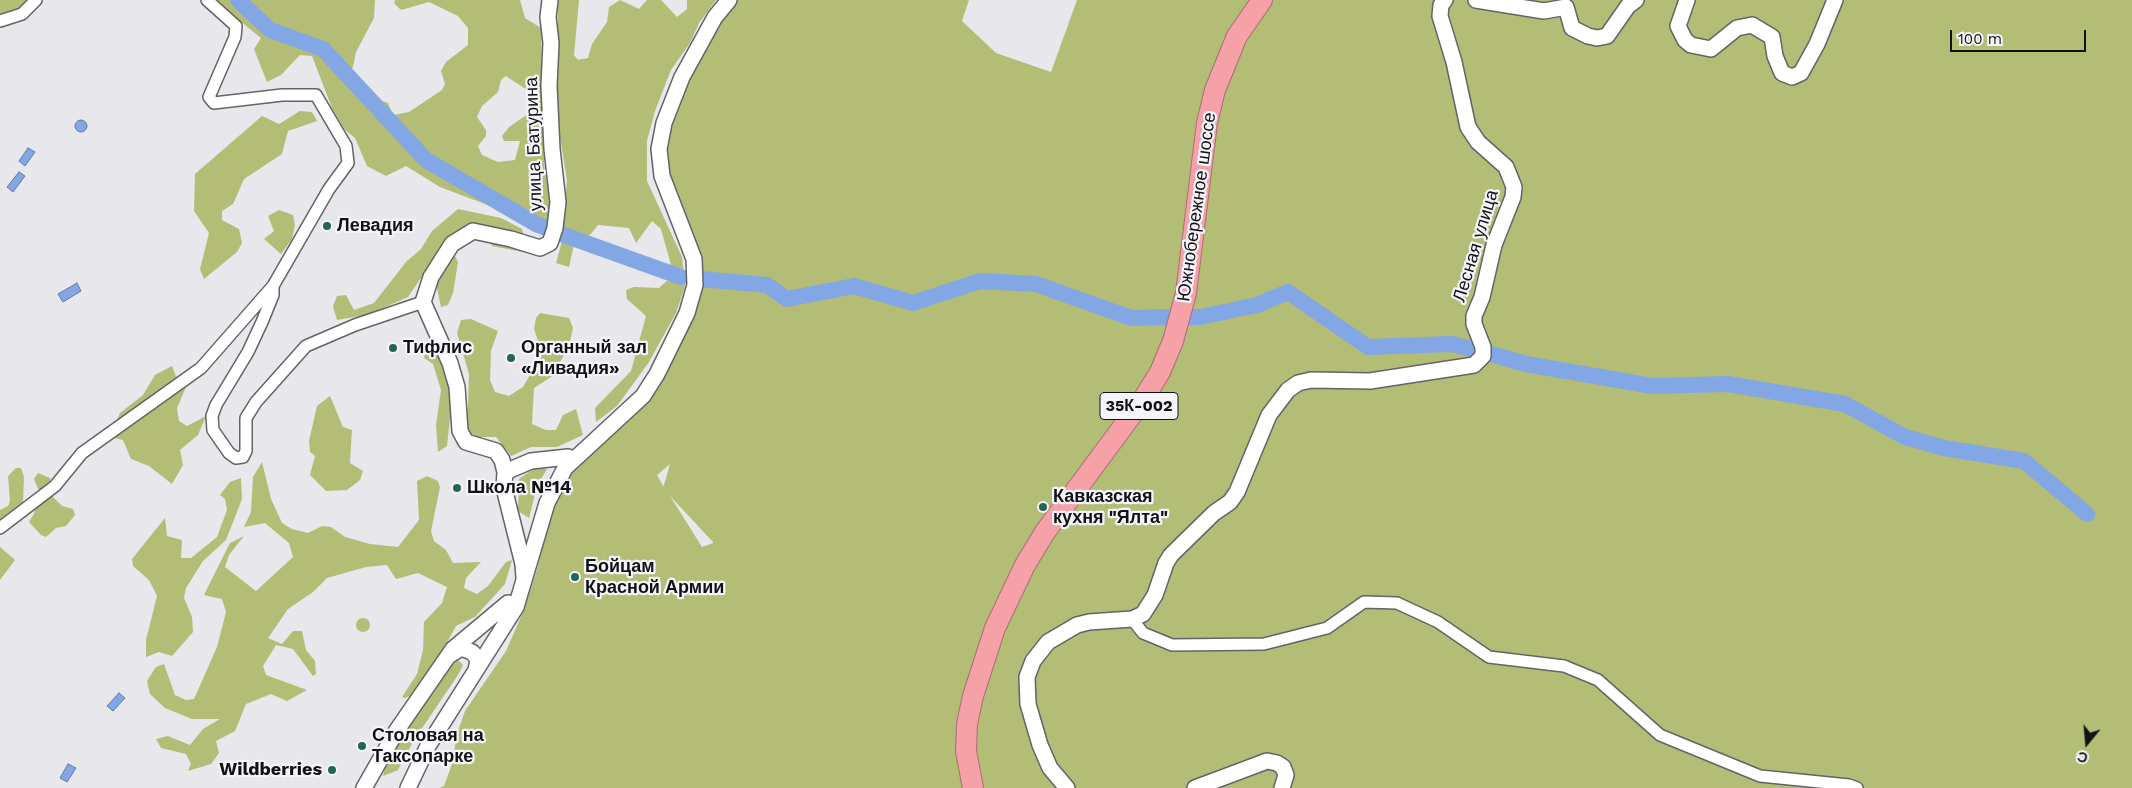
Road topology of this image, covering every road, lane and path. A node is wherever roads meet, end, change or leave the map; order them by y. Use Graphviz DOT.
graph roads {
  1 [pos="36,0"];
  2 [pos="207,0"];
  3 [pos="550,0"];
  4 [pos="722,0"];
  5 [pos="729,0"];
  6 [pos="1250,0"];
  7 [pos="1262,0"];
  8 [pos="1445,0"];
  9 [pos="1476,0"];
  10 [pos="1636,0"];
  11 [pos="1686,0"];
  12 [pos="1835,0"];
  13 [pos="0,21"];
  14 [pos="273,286"];
  15 [pos="423,302"];
  16 [pos="571,458"];
  17 [pos="504,472"];
  18 [pos="0,528"];
  19 [pos="523,564"];
  20 [pos="524,582"];
  21 [pos="509,608"];
  22 [pos="1132,619"];
  23 [pos="449,654"];
  24 [pos="475,665"];
  25 [pos="364,788"];
  26 [pos="404,788"];
  27 [pos="408,788"];
  28 [pos="964,788"];
  29 [pos="973,788"];
  30 [pos="1067,788"];
  31 [pos="1195,788"];
  32 [pos="1282,788"];
  33 [pos="1857,788"];
  1 -- 13 [label="street"];
  2 -- 14 [label="street"];
  3 -- 15 [label="street, улица Батурина"];
  4 -- 16 [label="street"];
  5 -- 16 [label="street"];
  6 -- 28 [label="highway, Южнобережное шоссе / 35К-002"];
  7 -- 29 [label="highway, Южнобережное шоссе / 35К-002"];
  8 -- 22 [label="street, Лесная улица"];
  9 -- 10 [label="street"];
  11 -- 12 [label="street"];
  14 -- 15 [label="street"];
  14 -- 18 [label="street"];
  15 -- 17 [label="street"];
  16 -- 17 [label="street"];
  16 -- 19 [label="street"];
  16 -- 20 [label="street"];
  17 -- 19 [label="street"];
  19 -- 20 [label="street"];
  19 -- 21 [label="street"];
  20 -- 21 [label="street"];
  21 -- 23 [label="street"];
  21 -- 24 [label="street"];
  22 -- 30 [label="street"];
  22 -- 33 [label="street"];
  23 -- 24 [label="street"];
  23 -- 25 [label="street"];
  24 -- 26 [label="street"];
  24 -- 27 [label="street"];
  31 -- 32 [label="street"];
}
